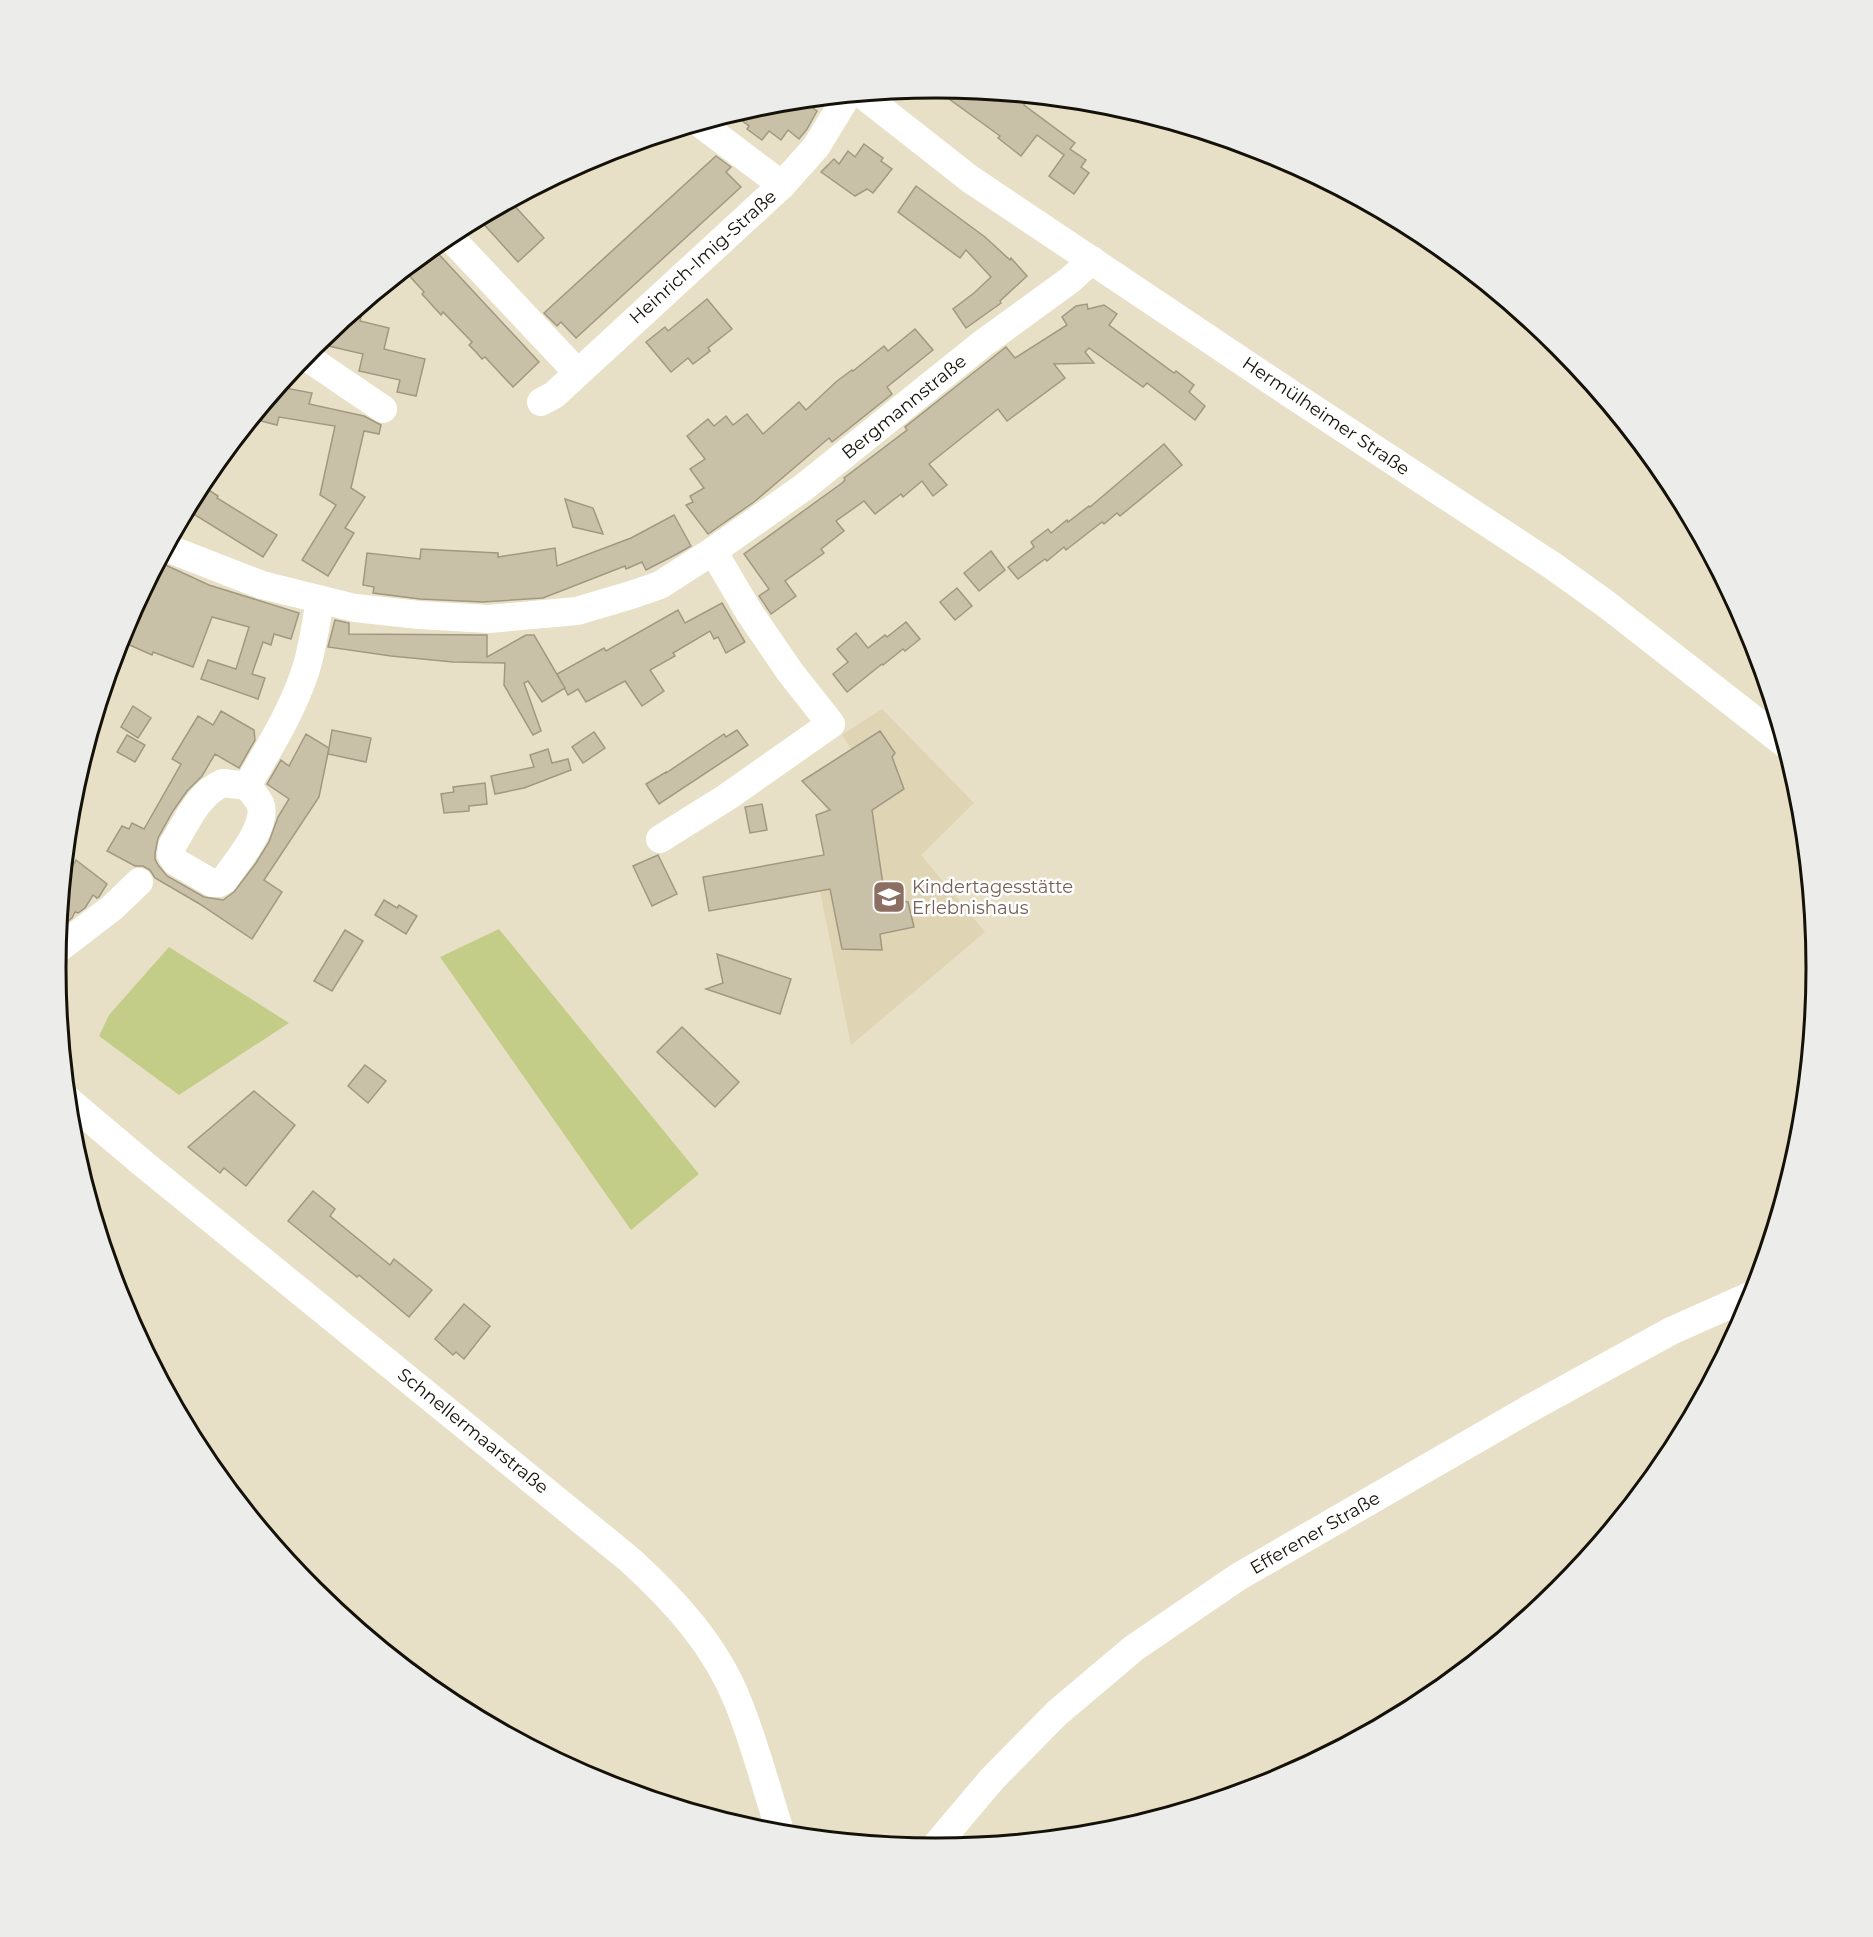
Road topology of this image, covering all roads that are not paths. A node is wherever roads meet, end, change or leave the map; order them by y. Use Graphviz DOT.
graph roads {
  1 [pos="870,101"];
  2 [pos="843,103"];
  3 [pos="708,129"];
  4 [pos="782,185"];
  5 [pos="456,243"];
  6 [pos="1092,260"];
  7 [pos="313,362"];
  8 [pos="577,372"];
  9 [pos="541,402"];
  10 [pos="383,409"];
  11 [pos="174,551"];
  12 [pos="713,551"];
  13 [pos="320,600"];
  14 [pos="1775,736"];
  15 [pos="247,786"];
  16 [pos="660,838"];
  17 [pos="139,882"];
  18 [pos="67,942"];
  19 [pos="78,1108"];
  20 [pos="1742,1299"];
  21 [pos="778,1824"];
  22 [pos="942,1839"];
  1 -- 6 [label="street, Hermülheimer Straße"];
  2 -- 4 [label="street, Heinrich-Imig-Straße"];
  3 -- 4 [label="street"];
  4 -- 8 [label="street, Heinrich-Imig-Straße"];
  5 -- 8 [label="street"];
  6 -- 12 [label="street, Bergmannstraße"];
  6 -- 14 [label="street, Hermülheimer Straße"];
  7 -- 10 [label="street"];
  8 -- 9 [label="street, Heinrich-Imig-Straße"];
  11 -- 13 [label="street, Bergmannstraße"];
  12 -- 13 [label="street, Bergmannstraße"];
  12 -- 16 [label="street"];
  13 -- 15 [label="street"];
  17 -- 18 [label="street"];
  19 -- 21 [label="street, Schnellermaarstraße"];
  20 -- 22 [label="street, Efferener Straße"];
}
